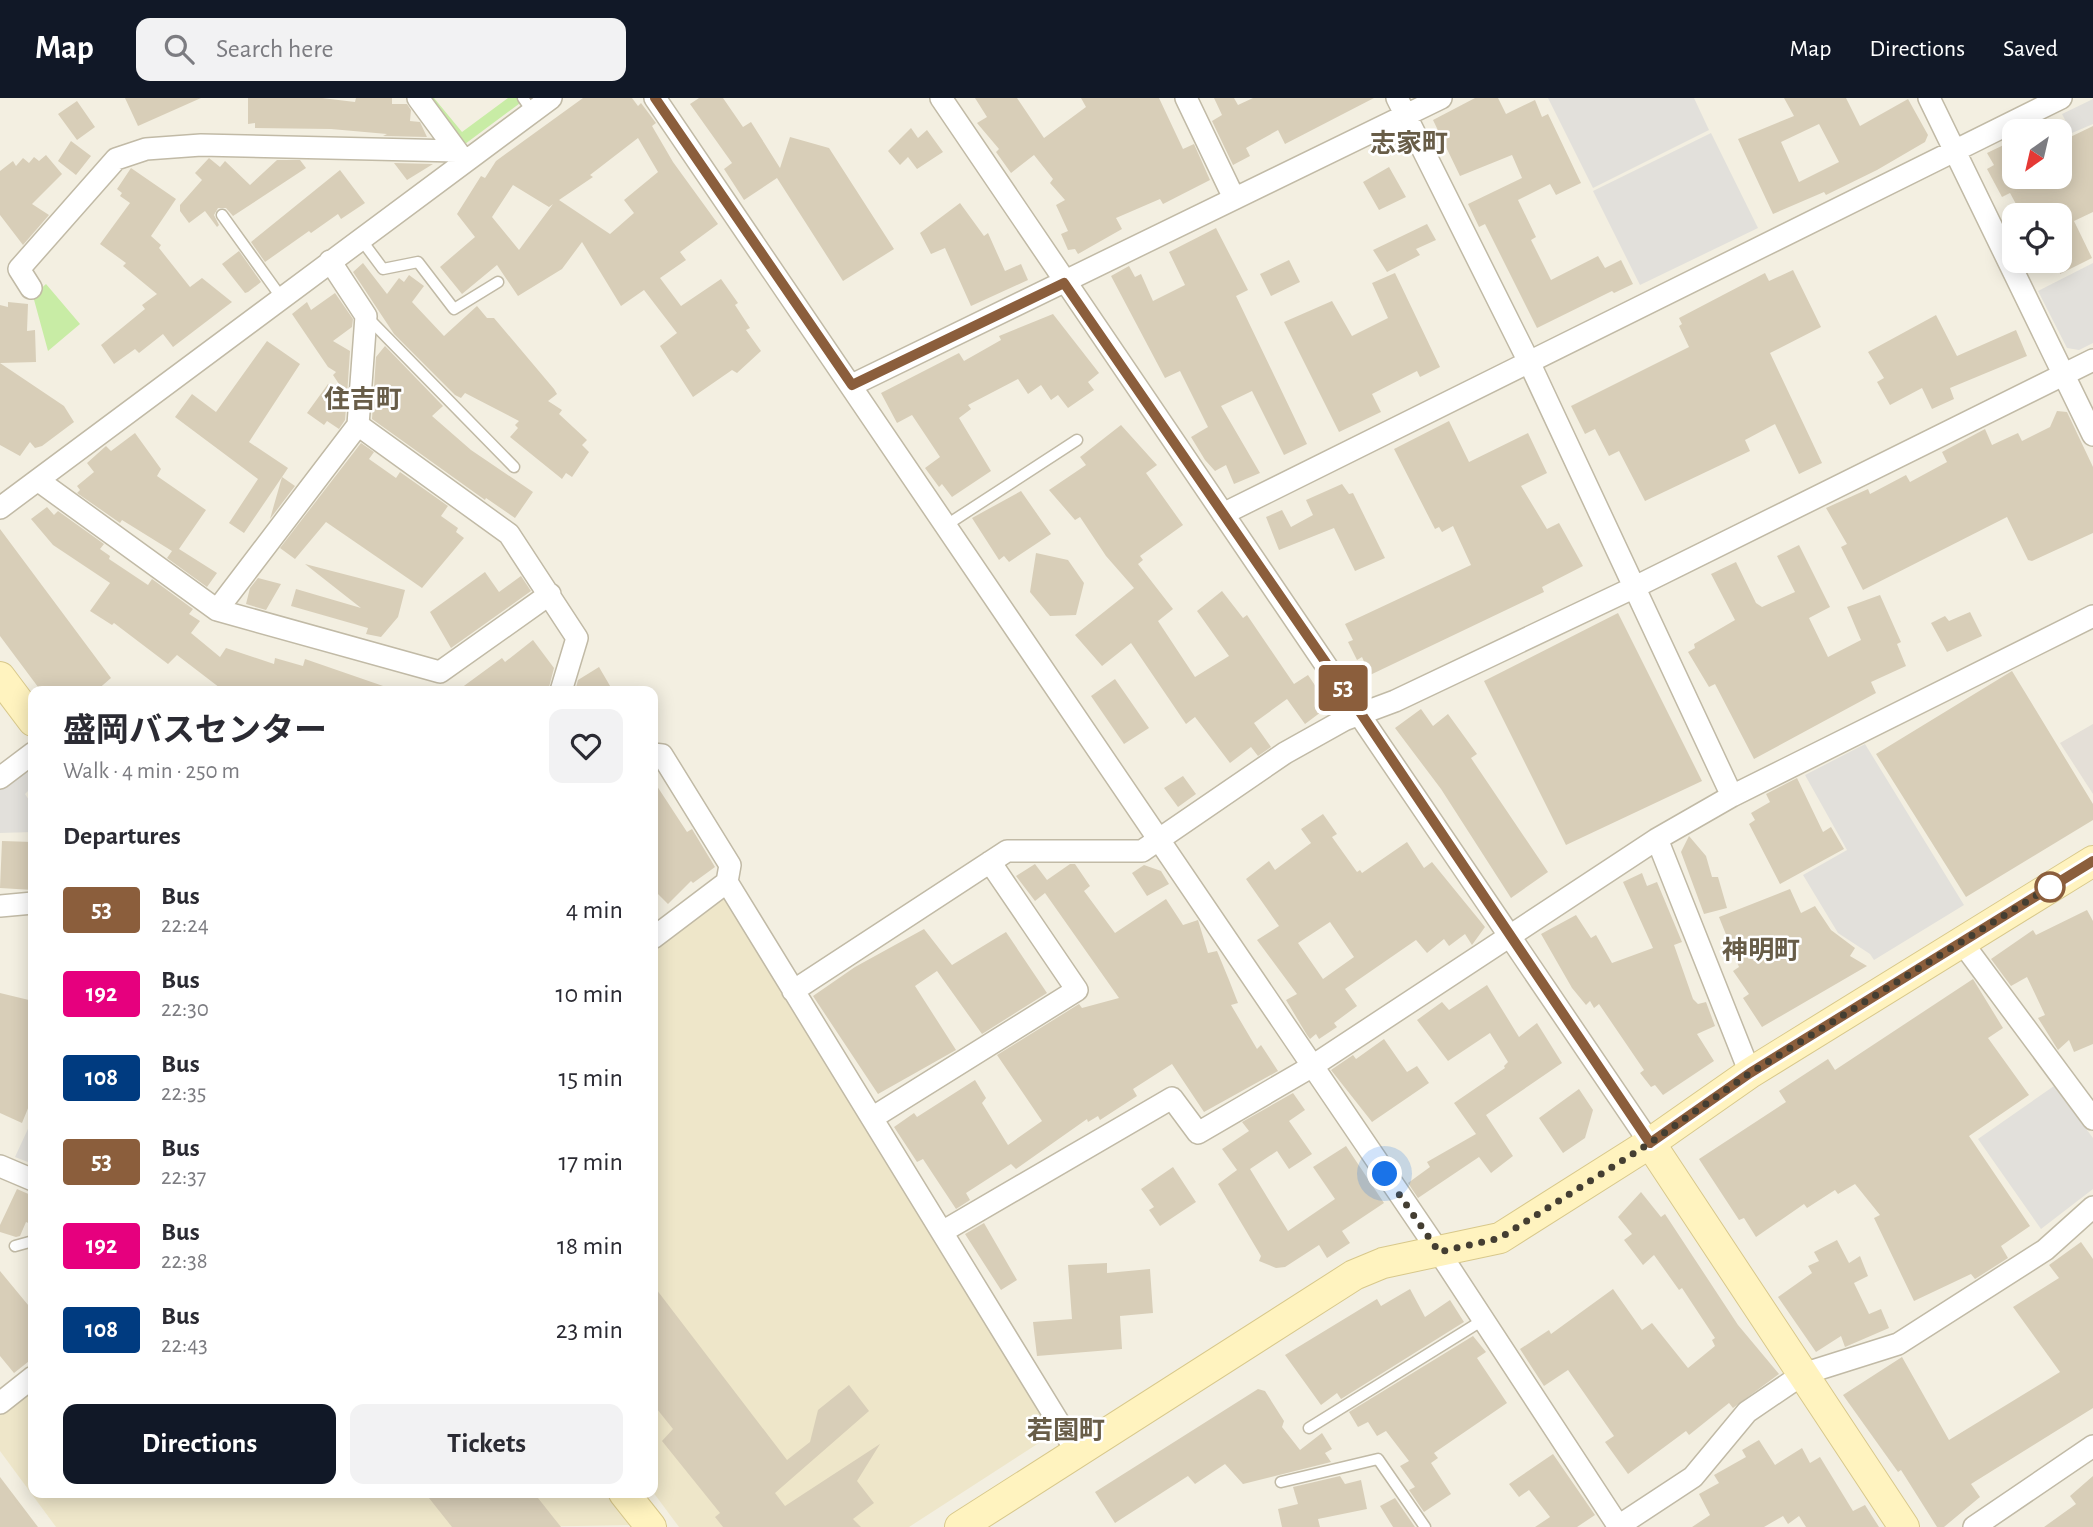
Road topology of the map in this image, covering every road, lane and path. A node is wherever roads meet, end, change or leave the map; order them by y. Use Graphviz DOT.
graph roads {
  1 [pos="418,98"];
  2 [pos="551,98"];
  3 [pos="655,98"];
  4 [pos="941,98"];
  5 [pos="1186,98"];
  6 [pos="1441,98"];
  7 [pos="1929,98"];
  8 [pos="2061,98"];
  9 [pos="528,105"];
  10 [pos="1402,106"];
  11 [pos="1955,151"];
  12 [pos="461,156"];
  13 [pos="1234,198"];
  14 [pos="222,215"];
  15 [pos="360,238"];
  16 [pos="330,261"];
  17 [pos="498,282"];
  18 [pos="1064,283"];
  19 [pos="31,288"];
  20 [pos="281,297"];
  21 [pos="366,316"];
  22 [pos="2093,360"];
  23 [pos="1529,362"];
  24 [pos="2064,374"];
  25 [pos="852,385"];
  26 [pos="358,425"];
  27 [pos="2093,435"];
  28 [pos="1077,440"];
  29 [pos="514,467"];
  30 [pos="40,481"];
  31 [pos="0,508"];
  32 [pos="1223,514"];
  33 [pos="945,526"];
  34 [pos="1634,587"];
  35 [pos="550,594"];
  36 [pos="217,610"];
  37 [pos="2093,616"];
  38 [pos="0,677"];
  39 [pos="563,686"];
  40 [pos="28,714"];
  41 [pos="1362,715"];
  42 [pos="658,755"];
  43 [pos="28,757"];
  44 [pos="0,778"];
  45 [pos="1732,796"];
  46 [pos="1657,839"];
  47 [pos="1157,841"];
  48 [pos="2093,861"];
  49 [pos="990,862"];
  50 [pos="727,882"];
  51 [pos="28,903"];
  52 [pos="0,906"];
  53 [pos="658,934"];
  54 [pos="1511,936"];
  55 [pos="1961,941"];
  56 [pos="793,990"];
  57 [pos="1311,1068"];
  58 [pos="1750,1073"];
  59 [pos="872,1118"];
  60 [pos="2093,1119"];
  61 [pos="1650,1143"];
  62 [pos="0,1166"];
  63 [pos="28,1178"];
  64 [pos="2093,1207"];
  65 [pos="942,1232"];
  66 [pos="28,1242"];
  67 [pos="15,1246"];
  68 [pos="1439,1252"];
  69 [pos="1483,1320"];
  70 [pos="1803,1374"];
  71 [pos="28,1380"];
  72 [pos="4,1393"];
  73 [pos="1309,1428"];
  74 [pos="2093,1446"];
  75 [pos="1077,1454"];
  76 [pos="1281,1482"];
  77 [pos="628,1498"];
  78 [pos="650,1527"];
  79 [pos="960,1527"];
  80 [pos="1425,1527"];
  81 [pos="1618,1527"];
  82 [pos="1905,1527"];
  83 [pos="1974,1527"];
  1 -- 12 [label="street"];
  2 -- 9 [label="street"];
  3 -- 25 [label="street"];
  4 -- 18 [label="street"];
  5 -- 13 [label="street"];
  6 -- 10 [label="street"];
  7 -- 11 [label="street"];
  8 -- 11 [label="street"];
  9 -- 12 [label="street"];
  10 -- 13 [label="street"];
  10 -- 23 [label="street"];
  11 -- 23 [label="street"];
  11 -- 24 [label="street"];
  12 -- 15 [label="street"];
  12 -- 19 [label="street"];
  13 -- 18 [label="street"];
  14 -- 20 [label="lane"];
  15 -- 16 [label="street"];
  15 -- 17 [label="lane"];
  16 -- 20 [label="street"];
  16 -- 21 [label="street"];
  18 -- 25 [label="street"];
  18 -- 32 [label="street"];
  20 -- 30 [label="street"];
  21 -- 26 [label="street"];
  21 -- 29 [label="lane"];
  22 -- 24 [label="street"];
  23 -- 32 [label="street"];
  23 -- 34 [label="street"];
  24 -- 27 [label="street"];
  24 -- 34 [label="street"];
  25 -- 33 [label="street"];
  26 -- 35 [label="street"];
  26 -- 36 [label="street"];
  28 -- 33 [label="lane"];
  30 -- 31 [label="street"];
  30 -- 36 [label="street"];
  32 -- 41 [label="street"];
  33 -- 47 [label="street"];
  34 -- 41 [label="street"];
  34 -- 45 [label="street"];
  35 -- 36 [label="street"];
  35 -- 39 [label="street"];
  37 -- 45 [label="street"];
  38 -- 40 [label="street"];
  41 -- 47 [label="street"];
  41 -- 54 [label="street"];
  42 -- 50 [label="street"];
  43 -- 44 [label="street"];
  45 -- 46 [label="street"];
  46 -- 54 [label="street"];
  46 -- 58 [label="street"];
  47 -- 49 [label="street"];
  47 -- 57 [label="street"];
  48 -- 55 [label="street"];
  49 -- 56 [label="street"];
  49 -- 59 [label="street"];
  50 -- 53 [label="street"];
  50 -- 56 [label="street"];
  51 -- 52 [label="street"];
  54 -- 57 [label="street"];
  54 -- 61 [label="street"];
  55 -- 58 [label="street"];
  55 -- 60 [label="street"];
  56 -- 59 [label="street"];
  57 -- 65 [label="street"];
  57 -- 68 [label="street"];
  58 -- 61 [label="street"];
  59 -- 65 [label="street"];
  61 -- 68 [label="street"];
  61 -- 70 [label="street"];
  62 -- 63 [label="street"];
  64 -- 70 [label="street"];
  65 -- 75 [label="street"];
  66 -- 67 [label="lane"];
  68 -- 69 [label="street"];
  68 -- 75 [label="street"];
  69 -- 73 [label="lane"];
  69 -- 81 [label="street"];
  70 -- 81 [label="street"];
  70 -- 82 [label="street"];
  71 -- 72 [label="street"];
  74 -- 83 [label="street"];
  75 -- 79 [label="street"];
  76 -- 80 [label="lane"];
  77 -- 78 [label="street"];
}
